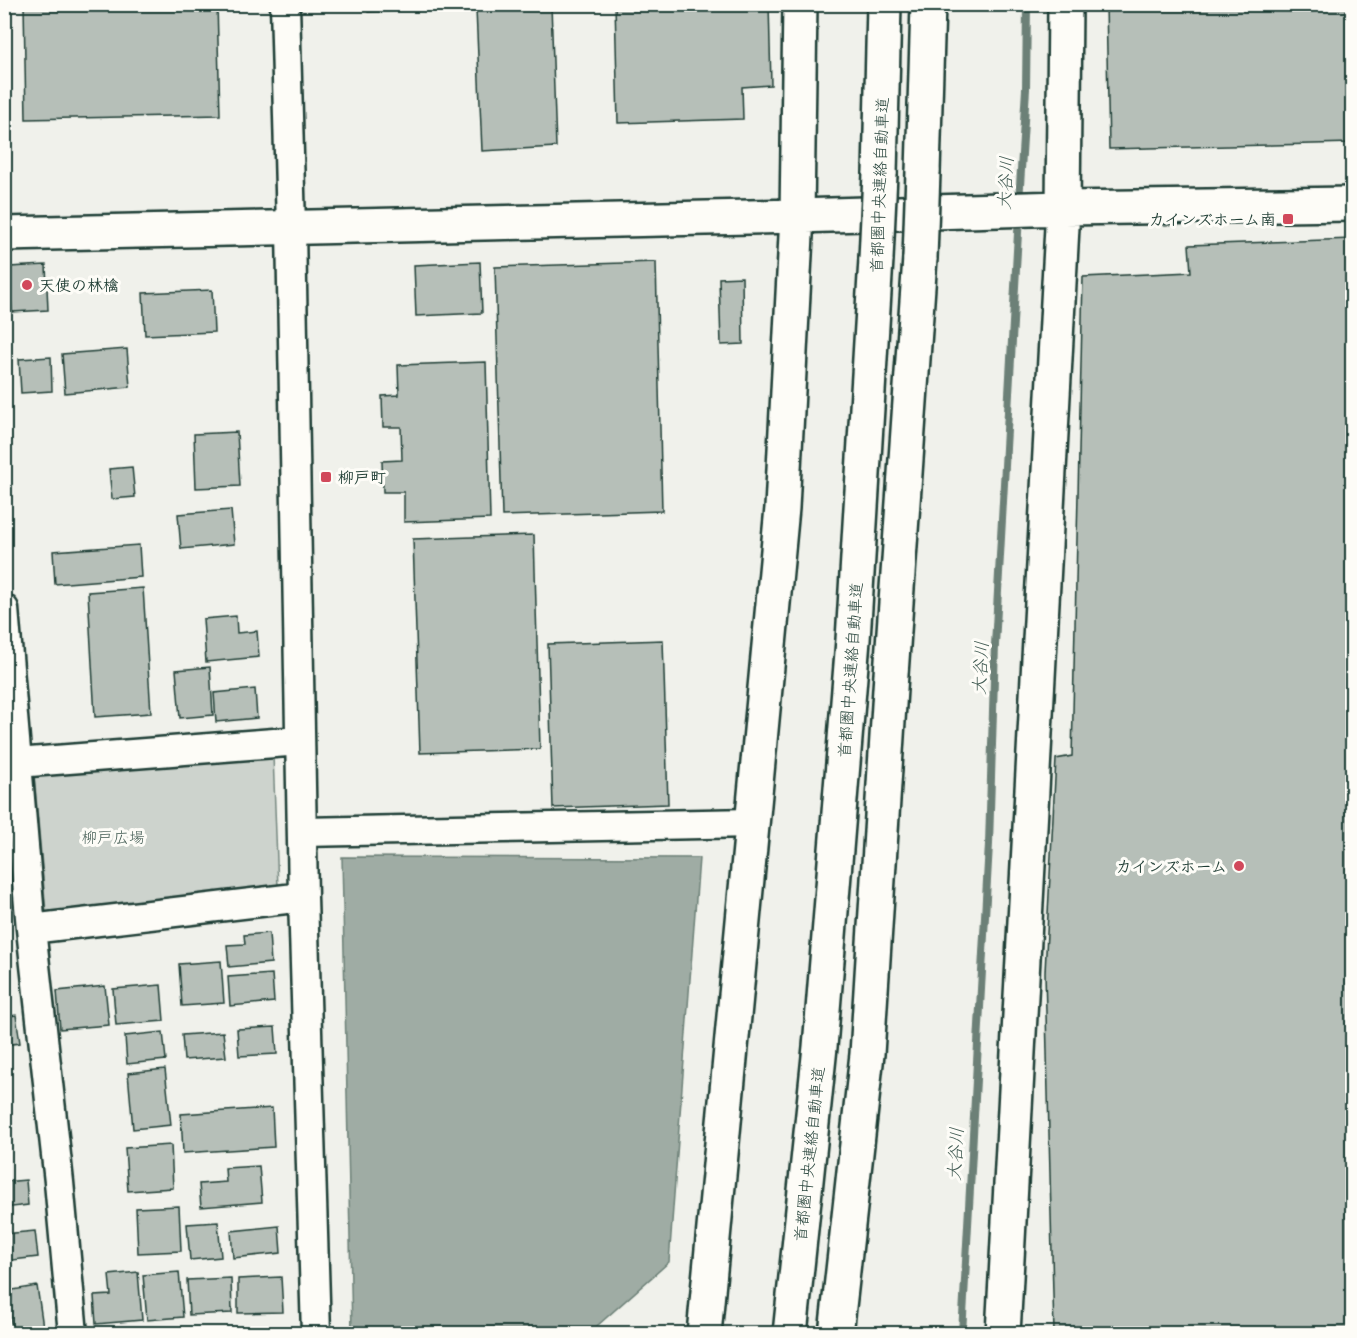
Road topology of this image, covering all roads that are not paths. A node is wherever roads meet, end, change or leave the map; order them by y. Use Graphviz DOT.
graph roads {
  1 [pos="285,4"];
  2 [pos="800,4"];
  3 [pos="884,4"];
  4 [pos="928,4"];
  5 [pos="1065,4"];
  6 [pos="1353,204"];
  7 [pos="1063,208"];
  8 [pos="797,216"];
  9 [pos="291,228"];
  10 [pos="4,234"];
  11 [pos="4,609"];
  12 [pos="300,741"];
  13 [pos="11,763"];
  14 [pos="753,823"];
  15 [pos="302,832"];
  16 [pos="303,897"];
  17 [pos="31,929"];
  18 [pos="73,1334"];
  19 [pos="316,1334"];
  20 [pos="704,1334"];
  21 [pos="790,1334"];
  22 [pos="836,1334"];
  23 [pos="1003,1334"];
  1 -- 9 [label="street"];
  2 -- 8 [label="main road"];
  3 -- 21 [label="main road, 首都圏中央連絡自動車道, bridge"];
  4 -- 22 [label="main road, bridge"];
  5 -- 7 [label="main road"];
  6 -- 7 [label="main road"];
  7 -- 8 [label="main road"];
  7 -- 23 [label="main road"];
  8 -- 9 [label="main road"];
  8 -- 14 [label="main road"];
  9 -- 10 [label="main road"];
  9 -- 12 [label="street"];
  11 -- 13 [label="street"];
  12 -- 13 [label="street"];
  12 -- 15 [label="street"];
  13 -- 17 [label="street"];
  14 -- 15 [label="street"];
  14 -- 20 [label="main road"];
  15 -- 16 [label="street"];
  16 -- 17 [label="street"];
  16 -- 19 [label="street"];
  17 -- 18 [label="street"];
}
